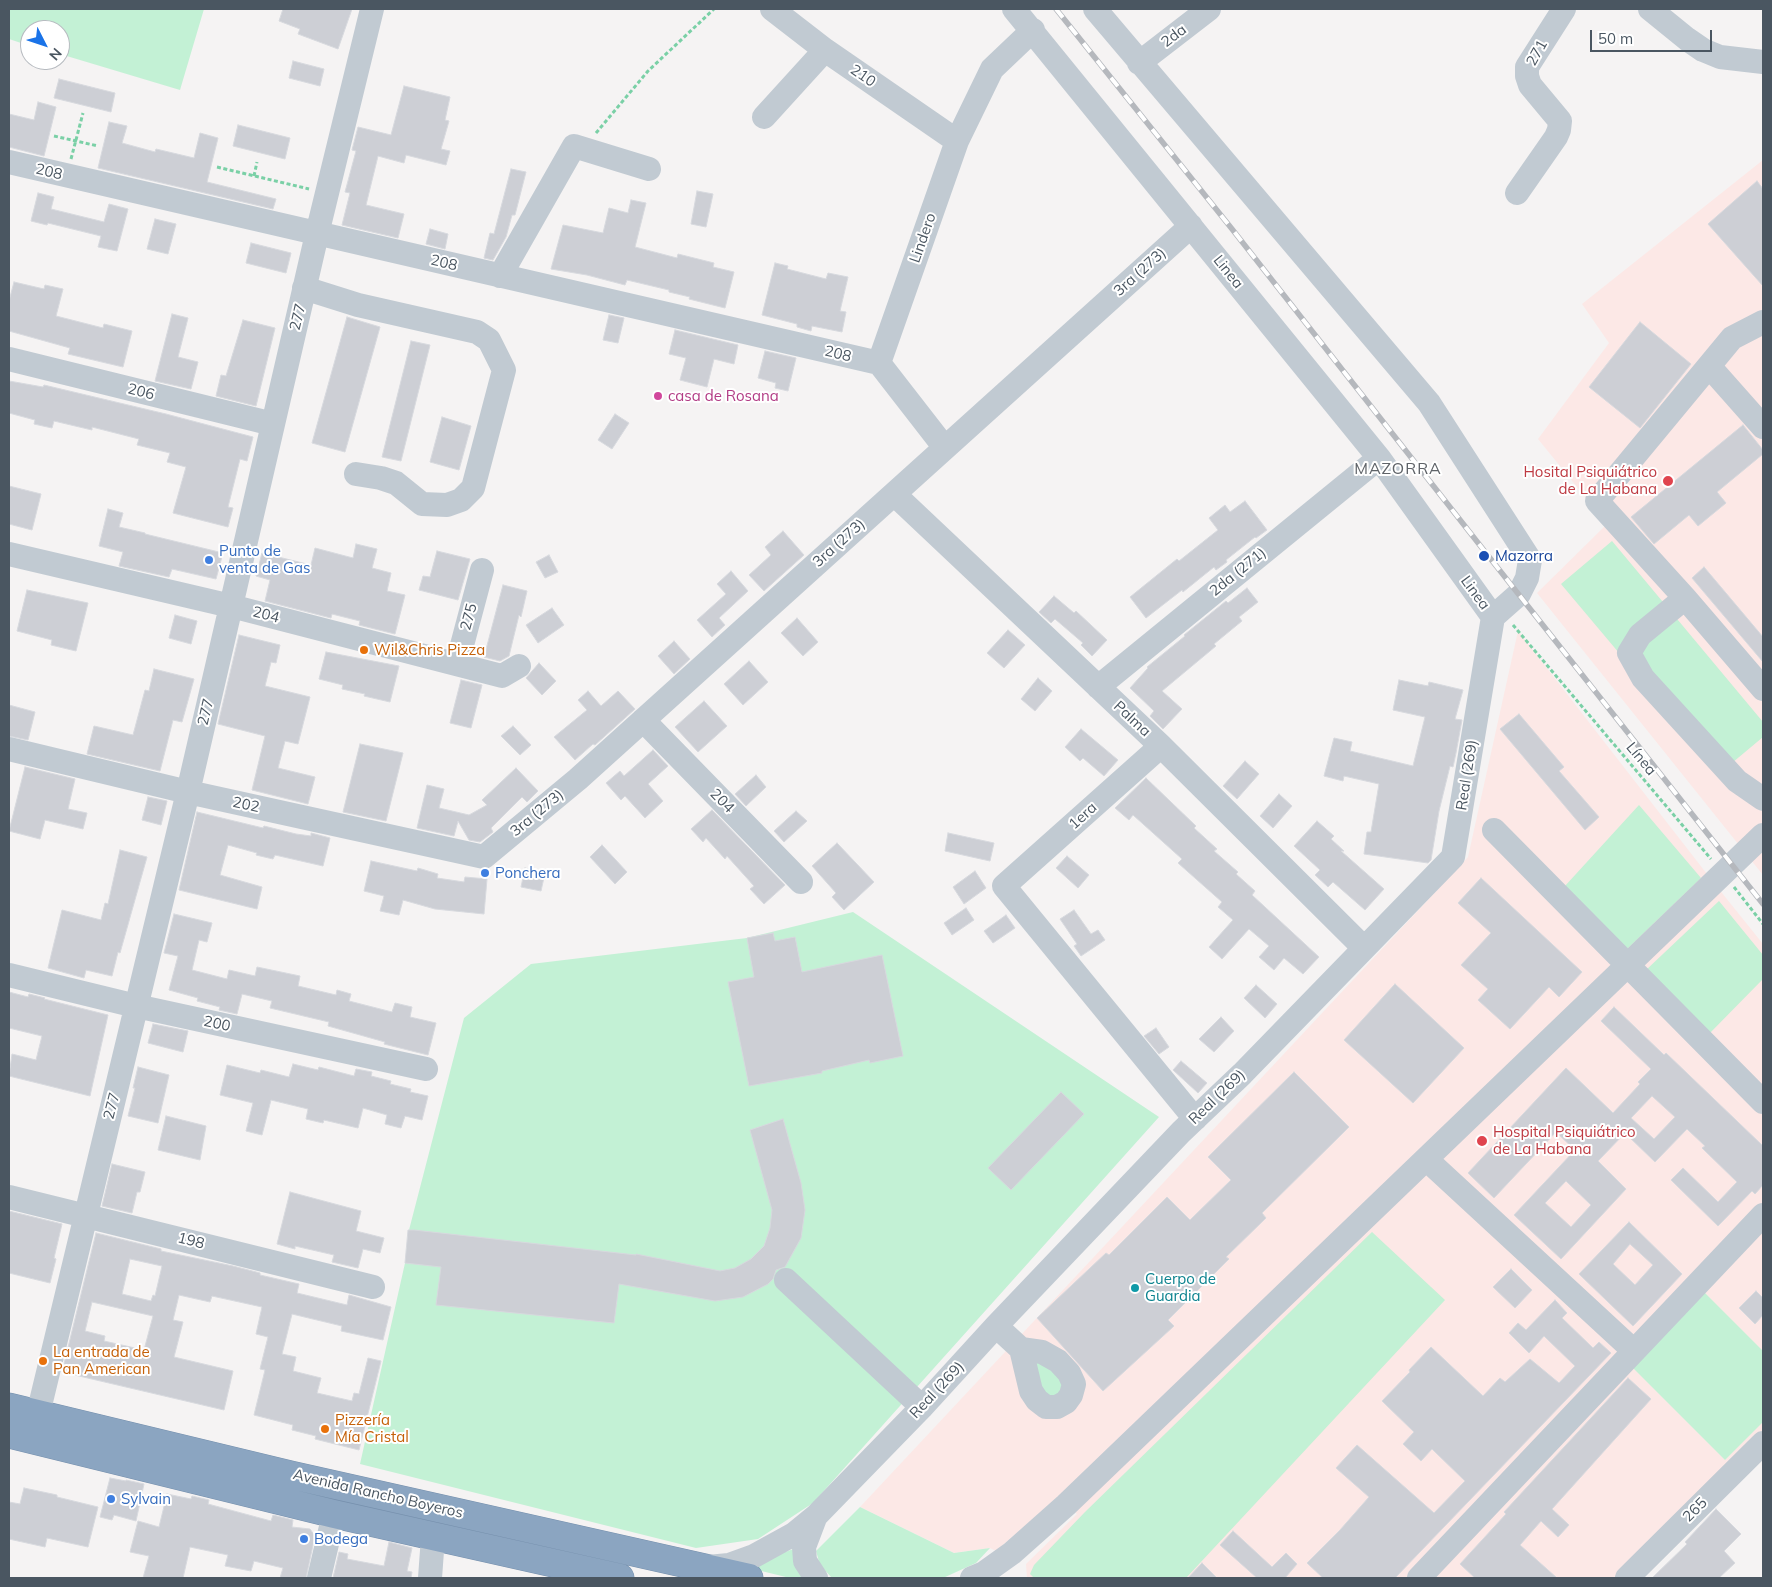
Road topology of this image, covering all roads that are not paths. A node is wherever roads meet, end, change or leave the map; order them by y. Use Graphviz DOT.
graph roads {
  1 [pos="372,9"];
  2 [pos="772,9"];
  3 [pos="1014,9"];
  4 [pos="1095,9"];
  5 [pos="1209,9"];
  6 [pos="1564,9"];
  7 [pos="1650,9"];
  8 [pos="1033,30"];
  9 [pos="825,50"];
  10 [pos="1139,62"];
  11 [pos="1763,62"];
  12 [pos="764,117"];
  13 [pos="957,141"];
  14 [pos="9,162"];
  15 [pos="649,169"];
  16 [pos="1517,193"];
  17 [pos="1191,226"];
  18 [pos="317,234"];
  19 [pos="500,276"];
  20 [pos="304,288"];
  21 [pos="1763,322"];
  22 [pos="9,359"];
  23 [pos="879,363"];
  24 [pos="1709,366"];
  25 [pos="273,424"];
  26 [pos="1763,427"];
  27 [pos="945,448"];
  28 [pos="1379,458"];
  29 [pos="356,474"];
  30 [pos="894,494"];
  31 [pos="9,554"];
  32 [pos="482,570"];
  33 [pos="1685,598"];
  34 [pos="231,606"];
  35 [pos="1497,614"];
  36 [pos="457,664"];
  37 [pos="520,666"];
  38 [pos="1098,687"];
  39 [pos="1763,689"];
  40 [pos="643,720"];
  41 [pos="1160,746"];
  42 [pos="9,749"];
  43 [pos="188,792"];
  44 [pos="1763,800"];
  45 [pos="1494,830"];
  46 [pos="1763,835"];
  47 [pos="484,857"];
  48 [pos="801,882"];
  49 [pos="1364,948"];
  50 [pos="1628,965"];
  51 [pos="9,975"];
  52 [pos="136,1006"];
  53 [pos="426,1070"];
  54 [pos="1763,1102"];
  55 [pos="1195,1120"];
  56 [pos="1426,1159"];
  57 [pos="9,1197"];
  58 [pos="86,1215"];
  59 [pos="1763,1215"];
  60 [pos="786,1280"];
  61 [pos="373,1287"];
  62 [pos="996,1326"];
  63 [pos="1022,1350"];
  64 [pos="1634,1351"];
  65 [pos="922,1407"];
  66 [pos="9,1408"];
  67 [pos="38,1414"];
  68 [pos="9,1434"];
  69 [pos="1763,1442"];
  70 [pos="334,1514"];
  71 [pos="816,1516"];
  72 [pos="433,1537"];
  73 [pos="1012,1553"];
  74 [pos="691,1566"];
  75 [pos="318,1578"];
  76 [pos="430,1578"];
  77 [pos="620,1578"];
  78 [pos="749,1578"];
  79 [pos="816,1578"];
  80 [pos="972,1578"];
  81 [pos="994,1578"];
  82 [pos="1419,1578"];
  83 [pos="1627,1578"];
  1 -- 18 [label="street, 277"];
  2 -- 9 [label="street, 210"];
  3 -- 8 [label="street, Linea"];
  4 -- 10 [label="street, Linea"];
  5 -- 10 [label="street, 2da"];
  6 -- 16 [label="street, 271"];
  7 -- 11 [label="street"];
  8 -- 13 [label="street, Lindero"];
  8 -- 17 [label="street, Linea"];
  9 -- 12 [label="street"];
  9 -- 13 [label="street, 210"];
  10 -- 35 [label="street, Linea"];
  13 -- 23 [label="street, Lindero"];
  14 -- 18 [label="street, 208"];
  15 -- 19 [label="street"];
  17 -- 27 [label="street, 3ra (273)"];
  17 -- 28 [label="street, Linea"];
  18 -- 19 [label="street, 208"];
  18 -- 20 [label="street, 277"];
  19 -- 23 [label="street, 208"];
  20 -- 25 [label="street, 277"];
  20 -- 29 [label="street"];
  21 -- 24 [label="street"];
  22 -- 25 [label="street, 206"];
  23 -- 27 [label="street"];
  24 -- 26 [label="street"];
  24 -- 33 [label="street"];
  25 -- 34 [label="street, 277"];
  27 -- 30 [label="street, 3ra (273)"];
  28 -- 35 [label="street, Linea"];
  28 -- 38 [label="street, 2da (271)"];
  30 -- 38 [label="street, Palma"];
  30 -- 40 [label="street, 3ra (273)"];
  31 -- 34 [label="street, 204"];
  32 -- 36 [label="street, 275"];
  33 -- 39 [label="street"];
  33 -- 44 [label="street"];
  34 -- 36 [label="street, 204"];
  34 -- 43 [label="street, 277"];
  35 -- 49 [label="street, Real (269)"];
  36 -- 37 [label="street, 204"];
  38 -- 41 [label="street, Palma"];
  40 -- 47 [label="street, 3ra (273)"];
  40 -- 48 [label="street, 204"];
  41 -- 49 [label="street, Palma"];
  41 -- 55 [label="street, 1era"];
  42 -- 43 [label="street, 202"];
  43 -- 47 [label="street, 202"];
  43 -- 52 [label="street, 277"];
  45 -- 50 [label="street"];
  46 -- 50 [label="street"];
  49 -- 55 [label="street, Real (269)"];
  50 -- 54 [label="street"];
  50 -- 56 [label="street"];
  51 -- 52 [label="street, 200"];
  52 -- 53 [label="street, 200"];
  52 -- 58 [label="street, 277"];
  55 -- 62 [label="street, Real (269)"];
  56 -- 64 [label="street"];
  56 -- 73 [label="street"];
  57 -- 58 [label="street, 198"];
  58 -- 61 [label="street, 198"];
  58 -- 67 [label="street, 277"];
  59 -- 64 [label="street"];
  60 -- 65 [label="street"];
  62 -- 63 [label="street"];
  62 -- 65 [label="street, Real (269)"];
  64 -- 82 [label="street"];
  65 -- 71 [label="street, Real (269)"];
  66 -- 67 [label="highway, Avenida Rancho Boyeros"];
  67 -- 74 [label="highway, Avenida Rancho Boyeros"];
  68 -- 70 [label="highway, Avenida Rancho Boyeros"];
  69 -- 83 [label="street, 265"];
  70 -- 72 [label="highway, Avenida Rancho Boyeros"];
  70 -- 75 [label="street"];
  71 -- 74 [label="street, Real (269)"];
  71 -- 79 [label="street, Real (269)"];
  72 -- 76 [label="street"];
  72 -- 77 [label="highway, Avenida Rancho Boyeros"];
  73 -- 80 [label="street"];
  73 -- 81 [label="street"];
  74 -- 78 [label="highway, Avenida Rancho Boyeros"];
}
